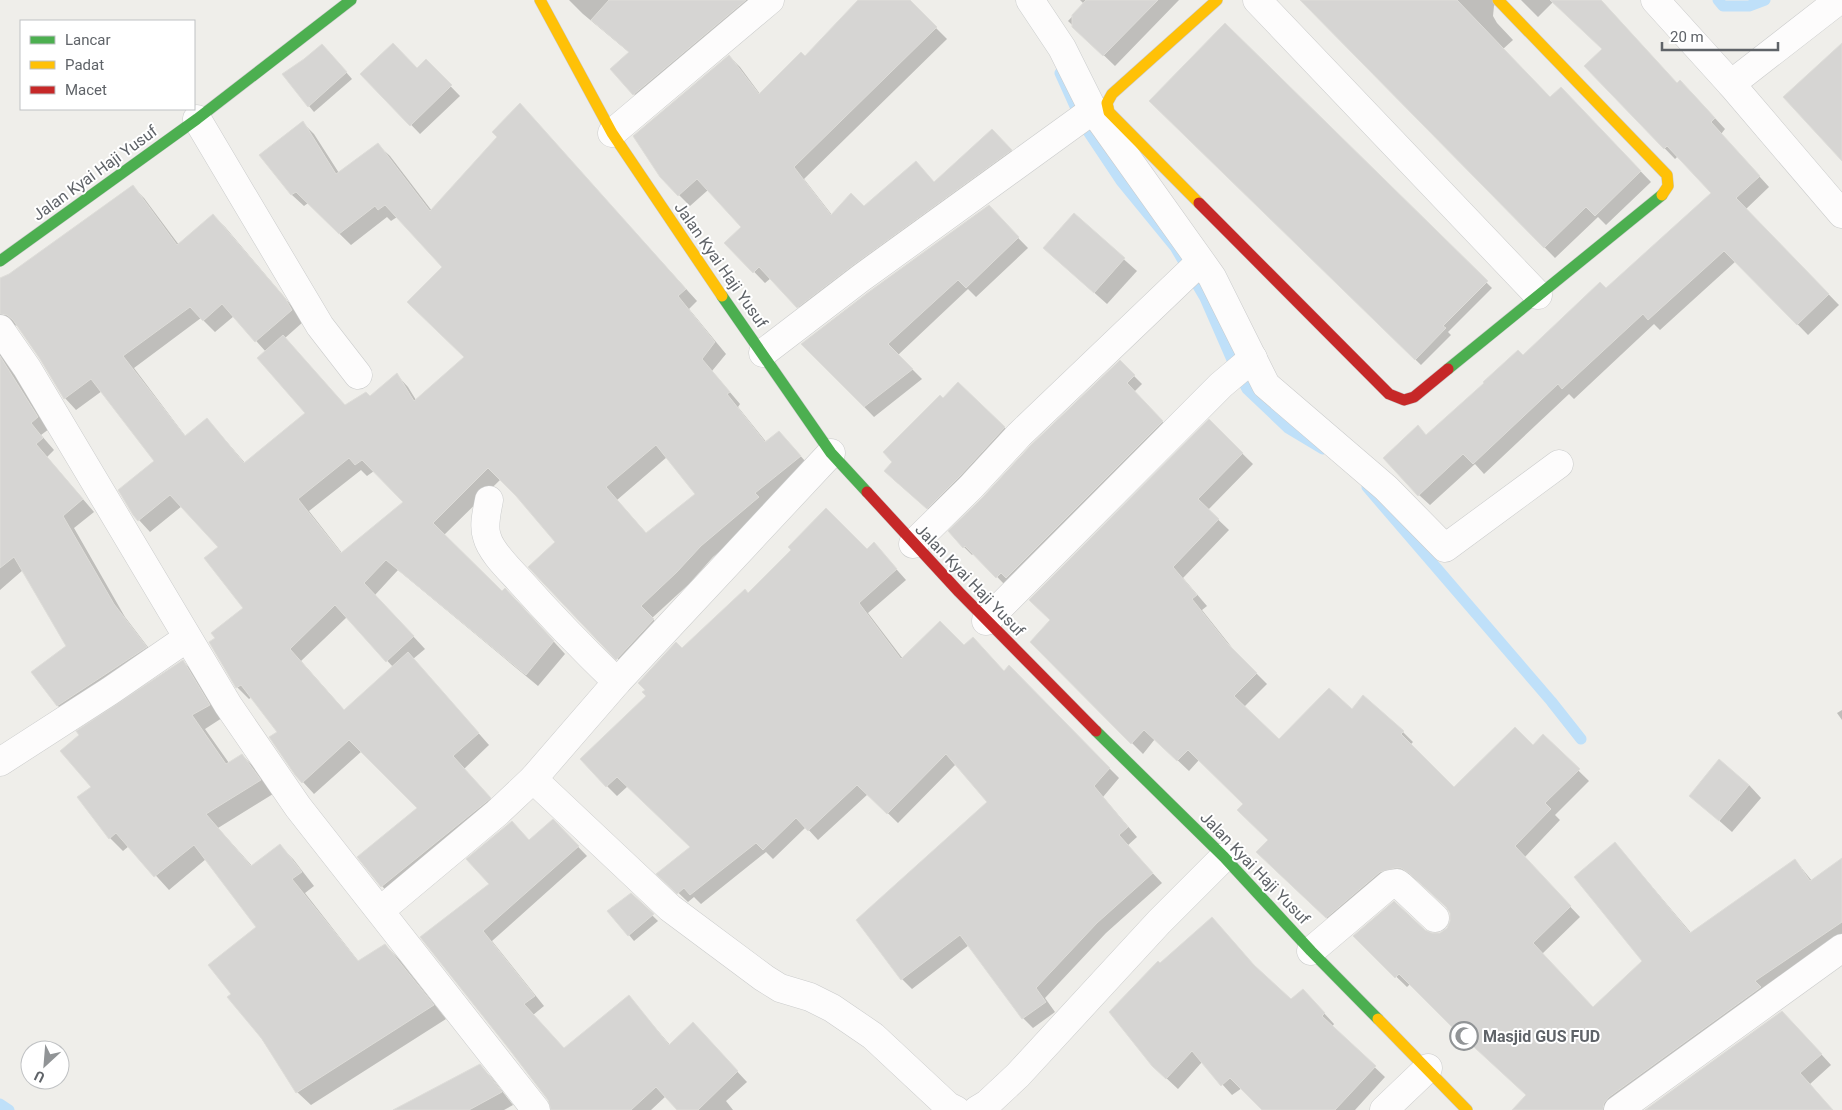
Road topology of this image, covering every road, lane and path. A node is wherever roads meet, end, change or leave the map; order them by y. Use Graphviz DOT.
graph roads {
  1 [pos="351,0"];
  2 [pos="540,0"];
  3 [pos="770,0"];
  4 [pos="1030,0"];
  5 [pos="1217,0"];
  6 [pos="1257,0"];
  7 [pos="1498,0"];
  8 [pos="1655,0"];
  9 [pos="1839,0"];
  10 [pos="1730,84"];
  11 [pos="1093,110"];
  12 [pos="197,120"];
  13 [pos="612,133"];
  14 [pos="1842,214"];
  15 [pos="0,261"];
  16 [pos="1200,262"];
  17 [pos="1538,295"];
  18 [pos="0,329"];
  19 [pos="763,353"];
  20 [pos="1253,358"];
  21 [pos="358,375"];
  22 [pos="831,453"];
  23 [pos="1559,464"];
  24 [pos="489,500"];
  25 [pos="913,544"];
  26 [pos="986,621"];
  27 [pos="187,638"];
  28 [pos="618,682"];
  29 [pos="0,762"];
  30 [pos="533,779"];
  31 [pos="1224,857"];
  32 [pos="381,910"];
  33 [pos="1435,918"];
  34 [pos="1310,951"];
  35 [pos="1833,955"];
  36 [pos="1428,1068"];
  37 [pos="536,1110"];
  38 [pos="956,1110"];
  39 [pos="977,1110"];
  40 [pos="1384,1110"];
  41 [pos="1467,1110"];
  42 [pos="1618,1110"];
  1 -- 12 [label="street, Jalan Kyai Haji Yusuf"];
  2 -- 13 [label="street, Jalan Kyai Haji Yusuf"];
  3 -- 13 [label="street"];
  4 -- 11 [label="street"];
  5 -- 17 [label="street"];
  6 -- 17 [label="street"];
  7 -- 17 [label="street"];
  8 -- 10 [label="street"];
  9 -- 10 [label="street"];
  10 -- 14 [label="street"];
  11 -- 16 [label="street"];
  11 -- 19 [label="street"];
  12 -- 15 [label="street, Jalan Kyai Haji Yusuf"];
  12 -- 21 [label="street"];
  13 -- 19 [label="street, Jalan Kyai Haji Yusuf"];
  16 -- 20 [label="street"];
  16 -- 25 [label="street"];
  18 -- 27 [label="street"];
  19 -- 22 [label="street, Jalan Kyai Haji Yusuf"];
  20 -- 23 [label="street"];
  20 -- 26 [label="street"];
  22 -- 25 [label="street, Jalan Kyai Haji Yusuf"];
  22 -- 28 [label="street"];
  24 -- 28 [label="street"];
  25 -- 26 [label="street, Jalan Kyai Haji Yusuf"];
  26 -- 31 [label="street, Jalan Kyai Haji Yusuf"];
  27 -- 29 [label="street"];
  27 -- 32 [label="street"];
  28 -- 30 [label="street"];
  30 -- 32 [label="street"];
  30 -- 38 [label="street"];
  31 -- 34 [label="street, Jalan Kyai Haji Yusuf"];
  31 -- 39 [label="street"];
  32 -- 37 [label="street"];
  33 -- 34 [label="street"];
  34 -- 36 [label="street, Jalan Kyai Haji Yusuf"];
  35 -- 42 [label="street"];
  36 -- 40 [label="street"];
  36 -- 41 [label="street, Jalan Kyai Haji Yusuf"];
}
